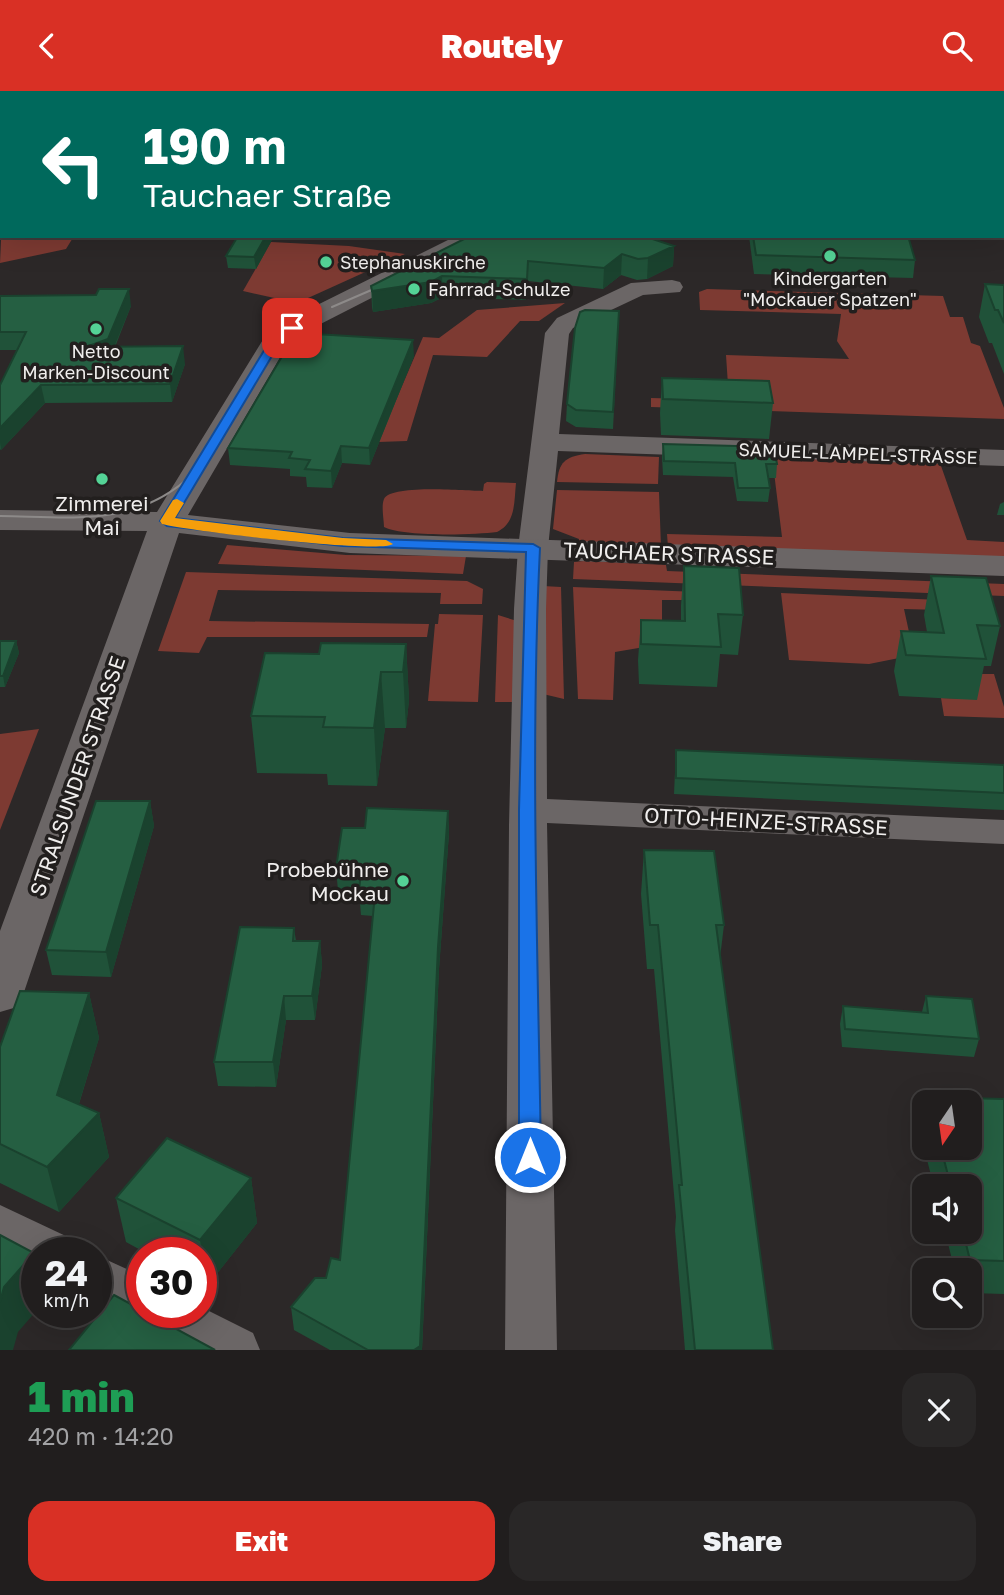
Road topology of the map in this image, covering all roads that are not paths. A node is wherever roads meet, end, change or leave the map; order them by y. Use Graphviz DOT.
graph roads {
  1 [pos="471,238"];
  2 [pos="672,287"];
  3 [pos="544,442"];
  4 [pos="1004,458"];
  5 [pos="0,520"];
  6 [pos="167,521"];
  7 [pos="244,531"];
  8 [pos="533,548"];
  9 [pos="154,558"];
  10 [pos="1004,566"];
  11 [pos="528,810"];
  12 [pos="1004,832"];
  13 [pos="0,995"];
  14 [pos="0,1226"];
  15 [pos="21,1237"];
  16 [pos="192,1328"];
  17 [pos="234,1350"];
  18 [pos="531,1350"];
  1 -- 6 [label="street, STRALSUNDER STRASSE"];
  2 -- 3 [label="street"];
  3 -- 4 [label="street, SAMUEL-LAMPEL-STRASSE"];
  3 -- 8 [label="street"];
  5 -- 6 [label="street, TAUCHAER STRASSE"];
  6 -- 7 [label="street, TAUCHAER STRASSE"];
  6 -- 9 [label="street, STRALSUNDER STRASSE"];
  7 -- 8 [label="street, TAUCHAER STRASSE"];
  7 -- 9 [label="street"];
  8 -- 10 [label="street, TAUCHAER STRASSE"];
  8 -- 11 [label="street"];
  9 -- 13 [label="street, STRALSUNDER STRASSE"];
  11 -- 12 [label="street, OTTO-HEINZE-STRASSE"];
  11 -- 18 [label="street"];
  14 -- 15 [label="street"];
  16 -- 17 [label="street"];
}
